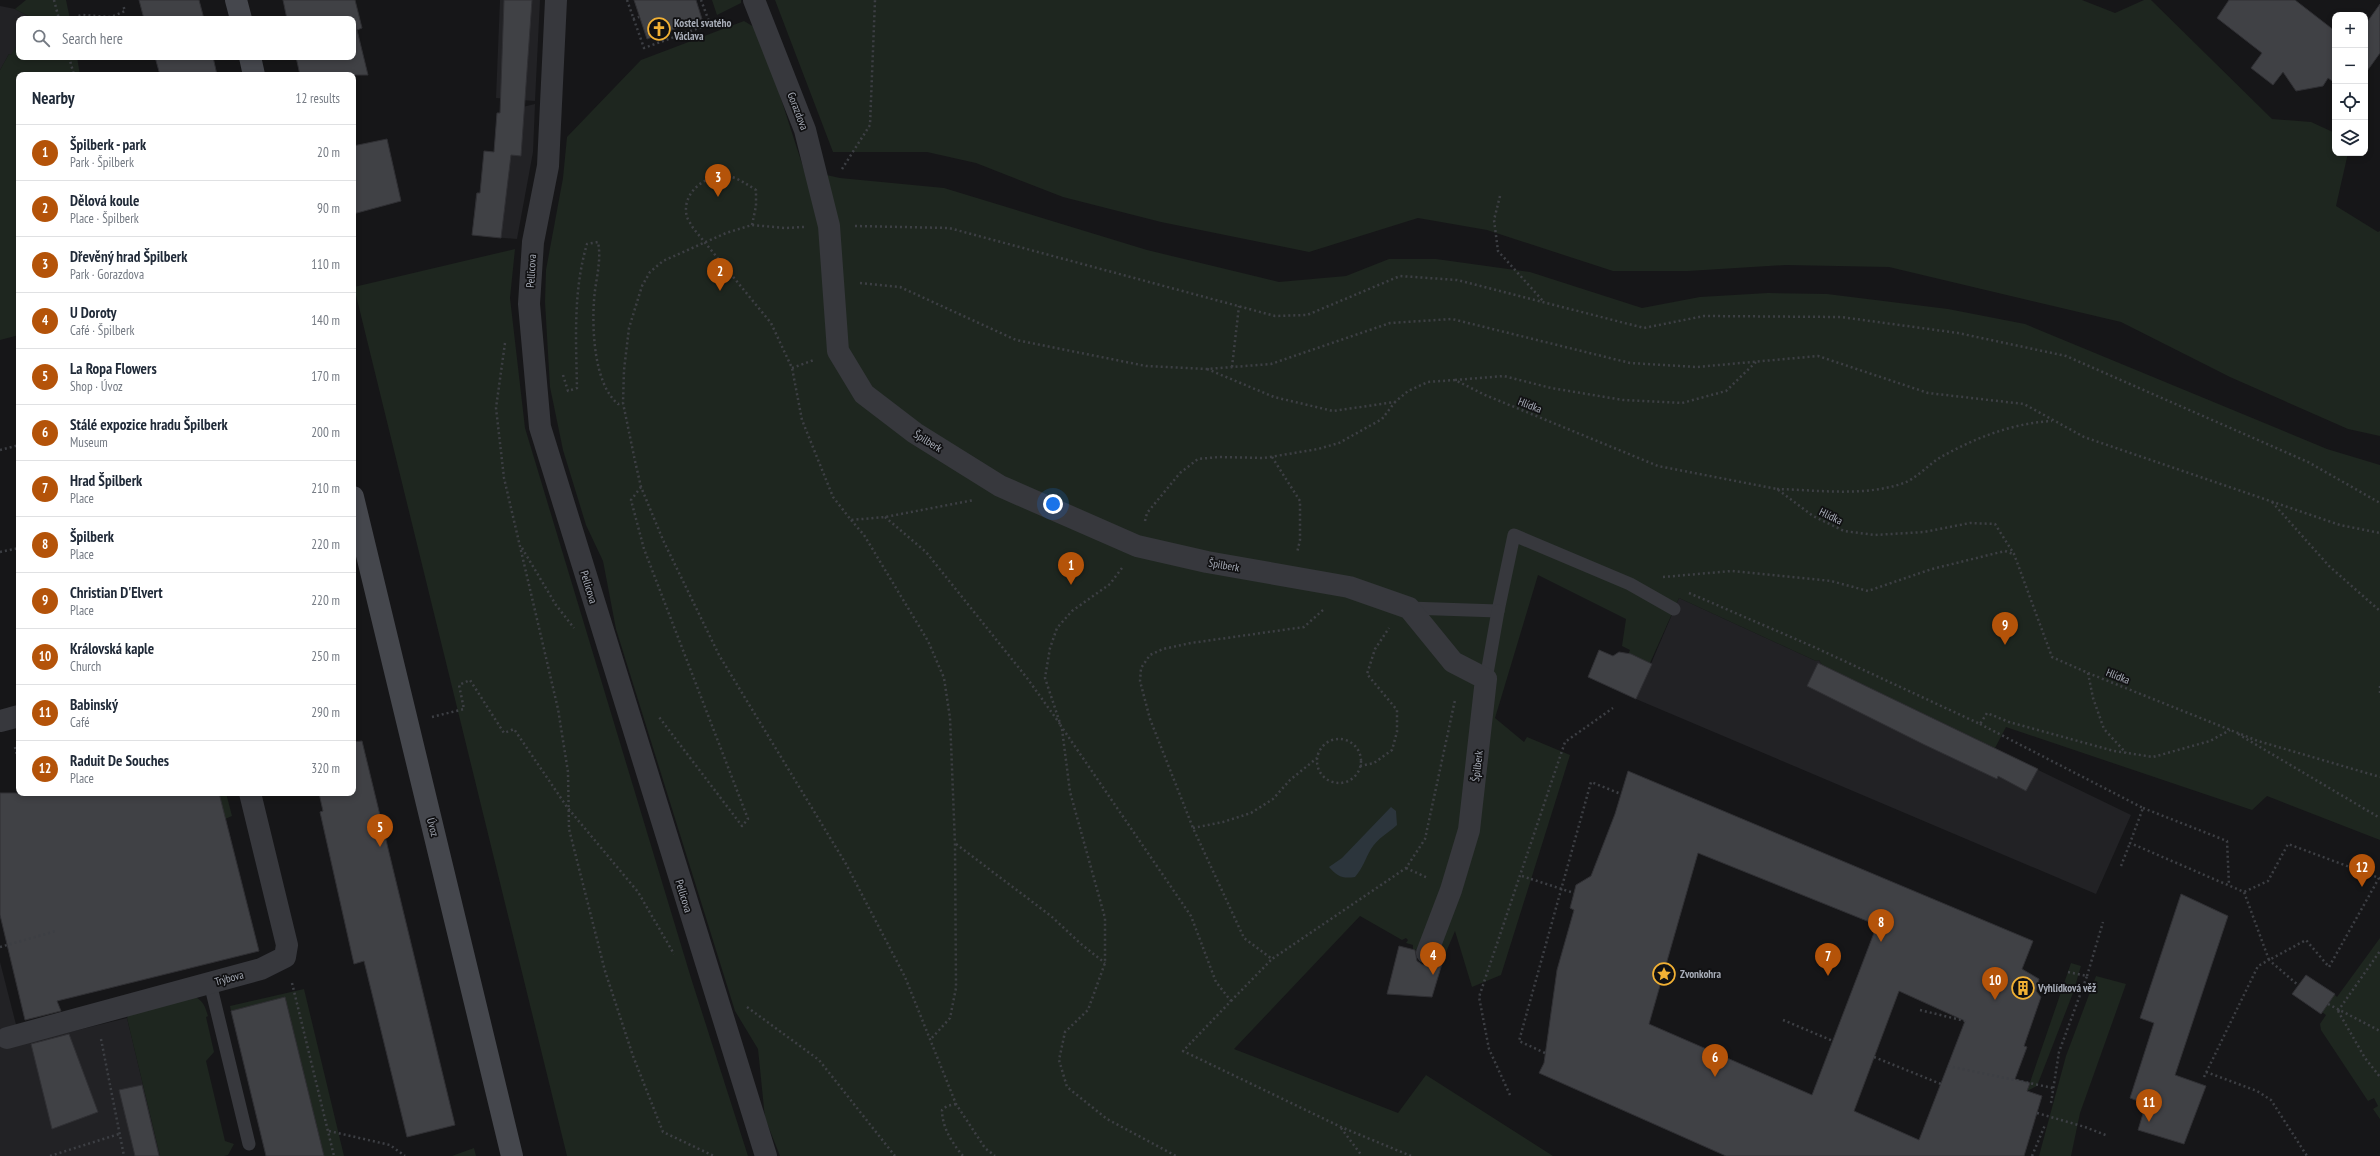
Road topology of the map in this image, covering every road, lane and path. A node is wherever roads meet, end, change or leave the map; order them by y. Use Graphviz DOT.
graph roads {
  1 [pos="54,0"];
  2 [pos="236,0"];
  3 [pos="556,0"];
  4 [pos="626,0"];
  5 [pos="701,0"];
  6 [pos="754,0"];
  7 [pos="875,0"];
  8 [pos="123,5"];
  9 [pos="58,16"];
  10 [pos="79,16"];
  11 [pos="96,16"];
  12 [pos="113,16"];
  13 [pos="240,16"];
  14 [pos="640,17"];
  15 [pos="633,19"];
  16 [pos="70,60"];
  17 [pos="251,60"];
  18 [pos="73,72"];
  19 [pos="253,72"];
  20 [pos="820,189"];
  21 [pos="1500,196"];
  22 [pos="752,226"];
  23 [pos="829,226"];
  24 [pos="703,241"];
  25 [pos="833,281"];
  26 [pos="1544,302"];
  27 [pos="1239,306"];
  28 [pos="505,342"];
  29 [pos="1757,362"];
  30 [pos="1232,367"];
  31 [pos="1207,369"];
  32 [pos="562,370"];
  33 [pos="1455,380"];
  34 [pos="623,403"];
  35 [pos="2054,421"];
  36 [pos="16,446"];
  37 [pos="0,450"];
  38 [pos="1272,457"];
  39 [pos="1000,486"];
  40 [pos="641,487"];
  41 [pos="1777,489"];
  42 [pos="2272,501"];
  43 [pos="2380,503"];
  44 [pos="356,509"];
  45 [pos="885,517"];
  46 [pos="851,520"];
  47 [pos="2380,533"];
  48 [pos="520,546"];
  49 [pos="16,549"];
  50 [pos="0,552"];
  51 [pos="2014,554"];
  52 [pos="1292,576"];
  53 [pos="1663,581"];
  54 [pos="1349,587"];
  55 [pos="1684,590"];
  56 [pos="1409,608"];
  57 [pos="1674,609"];
  58 [pos="1498,611"];
  59 [pos="2380,611"];
  60 [pos="578,633"];
  61 [pos="1462,667"];
  62 [pos="2088,673"];
  63 [pos="1486,679"];
  64 [pos="2380,686"];
  65 [pos="2380,695"];
  66 [pos="624,701"];
  67 [pos="1612,708"];
  68 [pos="16,717"];
  69 [pos="0,721"];
  70 [pos="408,723"];
  71 [pos="1980,724"];
  72 [pos="1061,726"];
  73 [pos="2231,730"];
  74 [pos="15,747"];
  75 [pos="16,751"];
  76 [pos="2127,753"];
  77 [pos="1317,758"];
  78 [pos="1360,766"];
  79 [pos="2380,777"];
  80 [pos="1621,794"];
  81 [pos="251,796"];
  82 [pos="567,807"];
  83 [pos="2143,808"];
  84 [pos="2380,818"];
  85 [pos="1193,828"];
  86 [pos="2130,843"];
  87 [pos="955,844"];
  88 [pos="2121,866"];
  89 [pos="1522,876"];
  90 [pos="2229,885"];
  91 [pos="2244,892"];
  92 [pos="1574,893"];
  93 [pos="2103,922"];
  94 [pos="56,931"];
  95 [pos="0,947"];
  96 [pos="2380,950"];
  97 [pos="1428,953"];
  98 [pos="285,957"];
  99 [pos="1272,959"];
  100 [pos="2269,960"];
  101 [pos="1105,963"];
  102 [pos="2068,972"];
  103 [pos="2087,976"];
  104 [pos="711,982"];
  105 [pos="210,983"];
  106 [pos="2298,985"];
  107 [pos="1231,1002"];
  108 [pos="2328,1004"];
  109 [pos="1920,1010"];
  110 [pos="2338,1011"];
  111 [pos="97,1014"];
  112 [pos="1783,1020"];
  113 [pos="1965,1021"];
  114 [pos="2380,1030"];
  115 [pos="7,1038"];
  116 [pos="931,1039"];
  117 [pos="1833,1041"];
  118 [pos="1545,1053"];
  119 [pos="1874,1057"];
  120 [pos="1948,1066"];
  121 [pos="2206,1072"];
  122 [pos="2204,1077"];
  123 [pos="2380,1077"];
  124 [pos="1941,1084"];
  125 [pos="2053,1088"];
  126 [pos="1510,1095"];
  127 [pos="2051,1103"];
  128 [pos="956,1104"];
  129 [pos="2037,1113"];
  130 [pos="2045,1125"];
  131 [pos="1341,1127"];
  132 [pos="328,1131"];
  133 [pos="119,1134"];
  134 [pos="2108,1136"];
  135 [pos="249,1144"];
  136 [pos="50,1156"];
  137 [pos="124,1156"];
  138 [pos="334,1156"];
  139 [pos="405,1156"];
  140 [pos="512,1156"];
  141 [pos="714,1156"];
  142 [pos="766,1156"];
  143 [pos="894,1156"];
  144 [pos="963,1156"];
  145 [pos="995,1156"];
  146 [pos="1176,1156"];
  147 [pos="1362,1156"];
  148 [pos="1411,1156"];
  149 [pos="2032,1156"];
  150 [pos="2307,1156"];
  1 -- 9 [label="path"];
  2 -- 13 [label="main road"];
  3 -- 66 [label="street, Pellicova"];
  4 -- 15 [label="path"];
  5 -- 15 [label="path"];
  6 -- 20 [label="street, Gorazdova"];
  7 -- 20 [label="path"];
  8 -- 12 [label="path"];
  10 -- 11 [label="path"];
  14 -- 15 [label="path"];
  16 -- 18 [label="path"];
  17 -- 19 [label="main road"];
  20 -- 23 [label="street, Gorazdova"];
  21 -- 26 [label="path"];
  22 -- 23 [label="path"];
  22 -- 24 [label="path"];
  22 -- 24 [label="path"];
  23 -- 25 [label="street, Špilberk"];
  23 -- 27 [label="path"];
  24 -- 34 [label="path"];
  24 -- 46 [label="path"];
  25 -- 31 [label="path"];
  25 -- 39 [label="street, Špilberk"];
  26 -- 27 [label="path"];
  26 -- 43 [label="path"];
  27 -- 30 [label="path"];
  28 -- 48 [label="path"];
  29 -- 30 [label="path"];
  29 -- 33 [label="path"];
  29 -- 35 [label="path"];
  30 -- 31 [label="path"];
  31 -- 33 [label="path"];
  32 -- 34 [label="path"];
  33 -- 41 [label="path, Hlídka"];
  34 -- 40 [label="path"];
  35 -- 41 [label="path"];
  35 -- 42 [label="path"];
  36 -- 37 [label="path"];
  38 -- 52 [label="path"];
  39 -- 45 [label="path"];
  39 -- 52 [label="street, Špilberk"];
  40 -- 66 [label="path"];
  40 -- 116 [label="path"];
  41 -- 51 [label="path, Hlídka"];
  42 -- 47 [label="path"];
  42 -- 59 [label="path"];
  44 -- 70 [label="main road, Úvoz"];
  45 -- 46 [label="path"];
  45 -- 72 [label="path"];
  46 -- 87 [label="path"];
  48 -- 60 [label="path"];
  48 -- 82 [label="path"];
  49 -- 50 [label="path"];
  51 -- 53 [label="path"];
  51 -- 62 [label="path, Hlídka"];
  52 -- 54 [label="street, Špilberk"];
  54 -- 56 [label="street, Špilberk"];
  54 -- 85 [label="path"];
  55 -- 71 [label="path"];
  56 -- 58 [label="lane"];
  56 -- 61 [label="street"];
  56 -- 78 [label="path"];
  57 -- 58 [label="lane"];
  58 -- 63 [label="lane"];
  61 -- 63 [label="street"];
  61 -- 99 [label="path"];
  62 -- 73 [label="path, Hlídka"];
  62 -- 76 [label="path"];
  63 -- 97 [label="street, Špilberk"];
  64 -- 65 [label="path"];
  66 -- 104 [label="street, Pellicova"];
  67 -- 89 [label="path"];
  68 -- 69 [label="street"];
  70 -- 82 [label="path"];
  70 -- 140 [label="main road, Úvoz"];
  71 -- 76 [label="path"];
  71 -- 83 [label="path"];
  72 -- 101 [label="path"];
  72 -- 107 [label="path"];
  73 -- 76 [label="path"];
  73 -- 79 [label="path, Hlídka"];
  73 -- 84 [label="path"];
  74 -- 75 [label="path"];
  77 -- 78 [label="path"];
  77 -- 78 [label="path"];
  77 -- 85 [label="path"];
  80 -- 118 [label="path"];
  81 -- 98 [label="street"];
  82 -- 104 [label="path"];
  82 -- 141 [label="path"];
  83 -- 86 [label="path"];
  83 -- 90 [label="path"];
  85 -- 99 [label="path"];
  86 -- 88 [label="path"];
  86 -- 90 [label="path"];
  87 -- 101 [label="path"];
  87 -- 116 [label="path"];
  89 -- 92 [label="path, bridge"];
  89 -- 126 [label="path"];
  90 -- 91 [label="path"];
  91 -- 100 [label="path"];
  91 -- 100 [label="path"];
  93 -- 103 [label="path"];
  94 -- 95 [label="path"];
  96 -- 110 [label="path"];
  98 -- 105 [label="street, Trýbova"];
  98 -- 132 [label="path"];
  99 -- 107 [label="path"];
  100 -- 106 [label="path"];
  100 -- 121 [label="path"];
  101 -- 146 [label="path"];
  102 -- 103 [label="path"];
  103 -- 125 [label="path"];
  104 -- 142 [label="street, Pellicova"];
  104 -- 143 [label="path"];
  105 -- 111 [label="street, Trýbova"];
  105 -- 135 [label="lane"];
  107 -- 131 [label="path"];
  108 -- 110 [label="path"];
  109 -- 113 [label="path"];
  110 -- 114 [label="path"];
  110 -- 123 [label="path"];
  111 -- 115 [label="street, Trýbova"];
  111 -- 133 [label="path"];
  112 -- 117 [label="path"];
  116 -- 128 [label="path"];
  119 -- 124 [label="path"];
  120 -- 125 [label="path"];
  121 -- 122 [label="path"];
  121 -- 150 [label="path"];
  125 -- 127 [label="path"];
  128 -- 144 [label="path"];
  128 -- 145 [label="path"];
  129 -- 134 [label="path, bridge"];
  130 -- 149 [label="path"];
  131 -- 147 [label="path"];
  131 -- 148 [label="path"];
  132 -- 138 [label="path"];
  132 -- 139 [label="path"];
  133 -- 136 [label="path"];
  133 -- 137 [label="path"];
}
